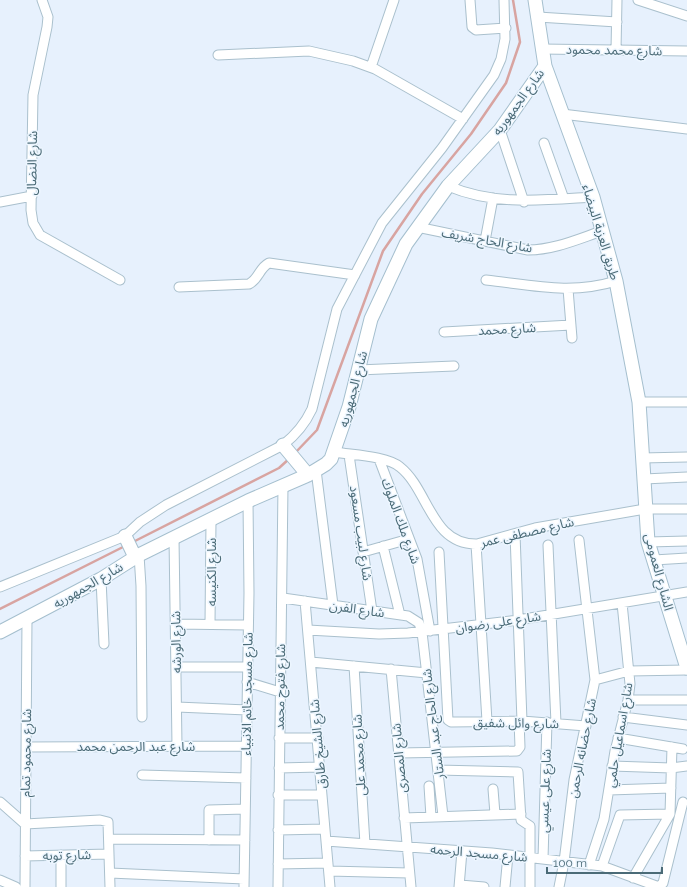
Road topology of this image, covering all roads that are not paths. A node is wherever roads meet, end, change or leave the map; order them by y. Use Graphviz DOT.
graph roads {
  1 [pos="42,0"];
  2 [pos="394,0"];
  3 [pos="470,0"];
  4 [pos="504,0"];
  5 [pos="535,0"];
  6 [pos="617,0"];
  7 [pos="638,0"];
  8 [pos="687,16"];
  9 [pos="538,17"];
  10 [pos="617,22"];
  11 [pos="506,28"];
  12 [pos="541,49"];
  13 [pos="616,50"];
  14 [pos="687,51"];
  15 [pos="218,55"];
  16 [pos="544,66"];
  17 [pos="371,68"];
  18 [pos="562,114"];
  19 [pos="463,119"];
  20 [pos="687,129"];
  21 [pos="500,130"];
  22 [pos="544,143"];
  23 [pos="448,186"];
  24 [pos="32,196"];
  25 [pos="592,197"];
  26 [pos="493,198"];
  27 [pos="564,199"];
  28 [pos="0,202"];
  29 [pos="524,202"];
  30 [pos="417,227"];
  31 [pos="602,231"];
  32 [pos="486,241"];
  33 [pos="354,275"];
  34 [pos="120,280"];
  35 [pos="486,280"];
  36 [pos="616,281"];
  37 [pos="179,287"];
  38 [pos="568,289"];
  39 [pos="571,325"];
  40 [pos="444,332"];
  41 [pos="572,338"];
  42 [pos="454,366"];
  43 [pos="358,370"];
  44 [pos="639,402"];
  45 [pos="687,402"];
  46 [pos="286,448"];
  47 [pos="335,452"];
  48 [pos="349,454"];
  49 [pos="687,457"];
  50 [pos="642,458"];
  51 [pos="379,459"];
  52 [pos="308,471"];
  53 [pos="687,477"];
  54 [pos="644,479"];
  55 [pos="283,486"];
  56 [pos="248,501"];
  57 [pos="645,509"];
  58 [pos="687,509"];
  59 [pos="211,520"];
  60 [pos="515,534"];
  61 [pos="126,538"];
  62 [pos="174,538"];
  63 [pos="409,539"];
  64 [pos="579,540"];
  65 [pos="687,541"];
  66 [pos="648,542"];
  67 [pos="476,544"];
  68 [pos="548,545"];
  69 [pos="383,546"];
  70 [pos="363,552"];
  71 [pos="439,552"];
  72 [pos="136,555"];
  73 [pos="687,558"];
  74 [pos="654,560"];
  75 [pos="101,579"];
  76 [pos="0,587"];
  77 [pos="687,592"];
  78 [pos="665,596"];
  79 [pos="283,598"];
  80 [pos="306,601"];
  81 [pos="622,603"];
  82 [pos="333,605"];
  83 [pos="587,609"];
  84 [pos="372,611"];
  85 [pos="551,614"];
  86 [pos="400,615"];
  87 [pos="27,618"];
  88 [pos="518,620"];
  89 [pos="176,624"];
  90 [pos="210,624"];
  91 [pos="481,624"];
  92 [pos="248,625"];
  93 [pos="444,629"];
  94 [pos="308,630"];
  95 [pos="426,631"];
  96 [pos="0,632"];
  97 [pos="104,644"];
  98 [pos="311,662"];
  99 [pos="354,666"];
  100 [pos="176,667"];
  101 [pos="247,667"];
  102 [pos="391,669"];
  103 [pos="687,669"];
  104 [pos="629,671"];
  105 [pos="427,673"];
  106 [pos="595,680"];
  107 [pos="247,682"];
  108 [pos="280,692"];
  109 [pos="628,700"];
  110 [pos="687,700"];
  111 [pos="177,707"];
  112 [pos="247,710"];
  113 [pos="142,717"];
  114 [pos="623,717"];
  115 [pos="487,721"];
  116 [pos="521,721"];
  117 [pos="552,722"];
  118 [pos="687,725"];
  119 [pos="586,726"];
  120 [pos="279,738"];
  121 [pos="318,738"];
  122 [pos="618,738"];
  123 [pos="177,746"];
  124 [pos="246,746"];
  125 [pos="26,747"];
  126 [pos="672,748"];
  127 [pos="683,749"];
  128 [pos="436,753"];
  129 [pos="399,754"];
  130 [pos="612,766"];
  131 [pos="687,766"];
  132 [pos="320,767"];
  133 [pos="278,768"];
  134 [pos="671,768"];
  135 [pos="438,770"];
  136 [pos="142,776"];
  137 [pos="246,778"];
  138 [pos="428,786"];
  139 [pos="671,788"];
  140 [pos="493,789"];
  141 [pos="609,790"];
  142 [pos="278,795"];
  143 [pos="322,795"];
  144 [pos="0,802"];
  145 [pos="685,802"];
  146 [pos="245,809"];
  147 [pos="670,810"];
  148 [pos="495,814"];
  149 [pos="521,814"];
  150 [pos="444,816"];
  151 [pos="431,817"];
  152 [pos="404,818"];
  153 [pos="25,824"];
  154 [pos="325,829"];
  155 [pos="278,830"];
  156 [pos="109,839"];
  157 [pos="209,840"];
  158 [pos="245,840"];
  159 [pos="326,841"];
  160 [pos="365,844"];
  161 [pos="407,847"];
  162 [pos="462,851"];
  163 [pos="109,854"];
  164 [pos="61,855"];
  165 [pos="508,855"];
  166 [pos="25,856"];
  167 [pos="531,858"];
  168 [pos="543,859"];
  169 [pos="564,862"];
  170 [pos="278,864"];
  171 [pos="589,865"];
  172 [pos="602,866"];
  173 [pos="329,867"];
  174 [pos="110,873"];
  175 [pos="410,873"];
  176 [pos="633,878"];
  177 [pos="0,880"];
  178 [pos="244,883"];
  179 [pos="460,886"];
  180 [pos="16,887"];
  181 [pos="25,887"];
  182 [pos="61,887"];
  183 [pos="110,887"];
  184 [pos="278,887"];
  185 [pos="330,887"];
  186 [pos="411,887"];
  187 [pos="479,887"];
  188 [pos="505,887"];
  189 [pos="530,887"];
  190 [pos="559,887"];
  1 -- 24 [label="street, شارع النضال"];
  2 -- 17 [label="street"];
  3 -- 11 [label="street"];
  4 -- 11 [label="street, شارع الجمهوريه"];
  5 -- 9 [label="street, شارع الجمهوريه"];
  6 -- 10 [label="street"];
  7 -- 8 [label="street"];
  9 -- 10 [label="street"];
  9 -- 12 [label="street, شارع الجمهوريه"];
  10 -- 13 [label="street"];
  11 -- 19 [label="street, شارع الجمهوريه"];
  12 -- 13 [label="street, شارع محمد محمود"];
  12 -- 16 [label="street, شارع الجمهوريه"];
  13 -- 14 [label="street, شارع محمد محمود"];
  15 -- 17 [label="street"];
  16 -- 18 [label="street, طريق العزبة البيضاء"];
  16 -- 21 [label="street, شارع الجمهوريه"];
  17 -- 19 [label="street"];
  18 -- 20 [label="street"];
  18 -- 25 [label="street, طريق العزبة البيضاء"];
  19 -- 33 [label="street, شارع الجمهوريه"];
  21 -- 23 [label="street, شارع الجمهوريه"];
  21 -- 29 [label="street"];
  22 -- 27 [label="street"];
  23 -- 26 [label="street"];
  23 -- 30 [label="street, شارع الجمهوريه"];
  24 -- 28 [label="street"];
  24 -- 34 [label="street, شارع النضال"];
  25 -- 27 [label="street"];
  25 -- 31 [label="street, طريق العزبة البيضاء"];
  26 -- 29 [label="street"];
  26 -- 32 [label="street"];
  27 -- 29 [label="street"];
  30 -- 32 [label="street, شارع الحاج شريف"];
  30 -- 43 [label="street, شارع الجمهوريه"];
  31 -- 32 [label="street, شارع الحاج شريف"];
  31 -- 36 [label="street, طريق العزبة البيضاء"];
  33 -- 37 [label="street"];
  33 -- 46 [label="street, شارع الجمهوريه"];
  35 -- 38 [label="street"];
  36 -- 38 [label="street"];
  36 -- 44 [label="street, طريق العزبة البيضاء"];
  38 -- 39 [label="street"];
  39 -- 40 [label="street, شارع محمد"];
  39 -- 41 [label="street"];
  42 -- 43 [label="street"];
  43 -- 47 [label="street, شارع الجمهوريه"];
  44 -- 45 [label="street"];
  44 -- 50 [label="street, الشارع العمومى"];
  46 -- 52 [label="street"];
  46 -- 61 [label="street, شارع الجمهوريه"];
  47 -- 48 [label="street, شارع مصطفى عمر"];
  47 -- 52 [label="street, شارع الجمهوريه"];
  48 -- 51 [label="street, شارع مصطفى عمر"];
  48 -- 70 [label="street, شارع لبيب مسعود"];
  49 -- 50 [label="street"];
  50 -- 54 [label="street, الشارع العمومى"];
  51 -- 63 [label="street, شارع ملك الملوك"];
  51 -- 67 [label="street, شارع مصطفى عمر"];
  52 -- 55 [label="street, شارع الجمهوريه"];
  52 -- 82 [label="street"];
  53 -- 54 [label="street"];
  54 -- 57 [label="street, الشارع العمومى"];
  55 -- 56 [label="street, شارع الجمهوريه"];
  55 -- 79 [label="street, شارع فتوح محمد"];
  56 -- 59 [label="street, شارع الجمهوريه"];
  56 -- 92 [label="street, شارع مسجد خاتم الانبياء"];
  57 -- 58 [label="street, شارع مصطفى عمر"];
  57 -- 60 [label="street, شارع مصطفى عمر"];
  57 -- 66 [label="street, الشارع العمومى"];
  59 -- 62 [label="street, شارع الجمهوريه"];
  59 -- 90 [label="street, شارع الكنيسه"];
  60 -- 67 [label="street, شارع مصطفى عمر"];
  60 -- 88 [label="street"];
  61 -- 72 [label="street"];
  61 -- 76 [label="street, شارع الجمهوريه"];
  62 -- 72 [label="street, شارع الجمهوريه"];
  62 -- 89 [label="street, شارع الورشه"];
  63 -- 69 [label="street"];
  63 -- 95 [label="street, شارع ملك الملوك"];
  64 -- 83 [label="street, شارع حضانه الرحمن"];
  65 -- 66 [label="street"];
  66 -- 74 [label="street, الشارع العمومى"];
  67 -- 91 [label="street"];
  68 -- 85 [label="street, شارع على عيسي"];
  69 -- 70 [label="street"];
  69 -- 86 [label="street"];
  70 -- 84 [label="street, شارع لبيب مسعود"];
  71 -- 93 [label="street"];
  72 -- 75 [label="street, شارع الجمهوريه"];
  72 -- 113 [label="street"];
  73 -- 74 [label="street"];
  74 -- 78 [label="street, الشارع العمومى"];
  75 -- 87 [label="street, شارع الجمهوريه"];
  75 -- 97 [label="street"];
  77 -- 78 [label="street, شارع على رضوان"];
  78 -- 81 [label="street, شارع على رضوان"];
  78 -- 103 [label="street, الشارع العمومى"];
  79 -- 80 [label="street, شارع الفرن"];
  79 -- 108 [label="street, شارع فتوح محمد"];
  80 -- 82 [label="street, شارع الفرن"];
  80 -- 94 [label="street, شارع الشيخ طارق"];
  81 -- 83 [label="street, شارع على رضوان"];
  81 -- 104 [label="street, شارع اسماعيل حلمي"];
  82 -- 84 [label="street, شارع الفرن"];
  83 -- 85 [label="street, شارع على رضوان"];
  83 -- 106 [label="street, شارع حضانه الرحمن"];
  84 -- 86 [label="street, شارع الفرن"];
  85 -- 88 [label="street, شارع على رضوان"];
  85 -- 117 [label="street, شارع على عيسي"];
  86 -- 95 [label="street, شارع الفرن"];
  87 -- 96 [label="street, شارع الجمهوريه"];
  87 -- 125 [label="street, شارع محمود تمام"];
  88 -- 91 [label="street, شارع على رضوان"];
  88 -- 116 [label="street"];
  89 -- 90 [label="street"];
  89 -- 100 [label="street, شارع الورشه"];
  90 -- 92 [label="street"];
  91 -- 93 [label="street, شارع على رضوان"];
  91 -- 115 [label="street"];
  92 -- 101 [label="street, شارع مسجد خاتم الانبياء"];
  93 -- 95 [label="street, شارع على رضوان"];
  93 -- 115 [label="street, شارع وائل شفيق"];
  94 -- 95 [label="street, شارع على رضوان"];
  94 -- 98 [label="street, شارع الشيخ طارق"];
  95 -- 105 [label="street, شارع الحاج عبد الستار"];
  98 -- 99 [label="street"];
  98 -- 121 [label="street, شارع الشيخ طارق"];
  99 -- 102 [label="street"];
  99 -- 160 [label="street, شارع محمد على"];
  100 -- 101 [label="street"];
  100 -- 111 [label="street, شارع الورشه"];
  101 -- 107 [label="street, شارع مسجد خاتم الانبياء"];
  102 -- 105 [label="street"];
  102 -- 129 [label="street, شارع المصرى"];
  103 -- 104 [label="street"];
  104 -- 106 [label="street"];
  104 -- 109 [label="street, شارع اسماعيل حلمي"];
  105 -- 128 [label="street, شارع الحاج عبد الستار"];
  106 -- 119 [label="street, شارع حضانه الرحمن"];
  107 -- 108 [label="street"];
  107 -- 112 [label="street, شارع مسجد خاتم الانبياء"];
  108 -- 120 [label="street, شارع فتوح محمد"];
  109 -- 110 [label="street"];
  109 -- 114 [label="street, شارع اسماعيل حلمي"];
  111 -- 112 [label="street"];
  111 -- 123 [label="street, شارع الورشه"];
  112 -- 124 [label="street, شارع مسجد خاتم الانبياء"];
  114 -- 118 [label="street"];
  114 -- 122 [label="street, شارع اسماعيل حلمي"];
  115 -- 116 [label="street, شارع وائل شفيق"];
  116 -- 117 [label="street, شارع وائل شفيق"];
  116 -- 128 [label="street"];
  117 -- 119 [label="street, شارع وائل شفيق"];
  117 -- 168 [label="street, شارع على عيسي"];
  119 -- 169 [label="street, شارع حضانه الرحمن"];
  120 -- 121 [label="street"];
  120 -- 133 [label="street, شارع فتوح محمد"];
  121 -- 132 [label="street, شارع الشيخ طارق"];
  122 -- 126 [label="street"];
  122 -- 130 [label="street, شارع اسماعيل حلمي"];
  123 -- 124 [label="street, شارع عبد الرحمن محمد"];
  123 -- 125 [label="street, شارع عبد الرحمن محمد"];
  124 -- 137 [label="street, شارع مسجد خاتم الانبياء"];
  125 -- 153 [label="street, شارع محمود تمام"];
  126 -- 127 [label="street"];
  126 -- 134 [label="street"];
  128 -- 129 [label="street"];
  128 -- 135 [label="street, شارع الحاج عبد الستار"];
  129 -- 152 [label="street, شارع المصرى"];
  130 -- 134 [label="street"];
  130 -- 141 [label="street, شارع اسماعيل حلمي"];
  131 -- 134 [label="street"];
  132 -- 133 [label="street"];
  132 -- 143 [label="street, شارع الشيخ طارق"];
  133 -- 142 [label="street, شارع فتوح محمد"];
  134 -- 139 [label="street"];
  135 -- 149 [label="street"];
  135 -- 150 [label="street, شارع الحاج عبد الستار"];
  136 -- 137 [label="street"];
  137 -- 146 [label="street, شارع مسجد خاتم الانبياء"];
  138 -- 151 [label="street"];
  139 -- 141 [label="street"];
  139 -- 147 [label="street"];
  140 -- 148 [label="street"];
  141 -- 171 [label="street, شارع اسماعيل حلمي"];
  142 -- 143 [label="street"];
  142 -- 155 [label="street, شارع فتوح محمد"];
  143 -- 154 [label="street, شارع الشيخ طارق"];
  144 -- 153 [label="street"];
  145 -- 147 [label="street"];
  145 -- 176 [label="street, شارع مسجد الرحمه"];
  146 -- 157 [label="street"];
  146 -- 158 [label="street, شارع مسجد خاتم الانبياء"];
  147 -- 172 [label="street"];
  147 -- 176 [label="street"];
  148 -- 149 [label="street"];
  148 -- 150 [label="street"];
  149 -- 167 [label="street"];
  150 -- 151 [label="street"];
  151 -- 152 [label="street"];
  152 -- 161 [label="street, شارع المصرى"];
  153 -- 156 [label="street"];
  153 -- 166 [label="street, شارع محمود تمام"];
  154 -- 155 [label="street"];
  154 -- 159 [label="street, شارع الشيخ طارق"];
  155 -- 170 [label="street, شارع فتوح محمد"];
  156 -- 157 [label="street"];
  156 -- 163 [label="street"];
  157 -- 158 [label="street"];
  158 -- 178 [label="street, شارع مسجد خاتم الانبياء"];
  159 -- 160 [label="street, شارع مسجد الرحمه"];
  159 -- 173 [label="street, شارع الشيخ طارق"];
  160 -- 161 [label="street, شارع مسجد الرحمه"];
  161 -- 162 [label="street, شارع مسجد الرحمه"];
  161 -- 175 [label="street, شارع المصرى"];
  162 -- 165 [label="street, شارع مسجد الرحمه"];
  162 -- 179 [label="street"];
  163 -- 164 [label="street, شارع توبه"];
  163 -- 174 [label="street"];
  164 -- 166 [label="street, شارع توبه"];
  164 -- 182 [label="street"];
  165 -- 167 [label="street, شارع مسجد الرحمه"];
  165 -- 188 [label="street"];
  166 -- 181 [label="street, شارع محمود تمام"];
  167 -- 168 [label="street, شارع مسجد الرحمه"];
  167 -- 189 [label="street"];
  168 -- 169 [label="street, شارع مسجد الرحمه"];
  169 -- 171 [label="street, شارع مسجد الرحمه"];
  169 -- 190 [label="street, شارع حضانه الرحمن"];
  170 -- 173 [label="street"];
  170 -- 184 [label="street, شارع فتوح محمد"];
  171 -- 172 [label="street, شارع مسجد الرحمه"];
  172 -- 176 [label="street, شارع مسجد الرحمه"];
  173 -- 175 [label="street"];
  173 -- 185 [label="street, شارع الشيخ طارق"];
  174 -- 178 [label="street"];
  174 -- 183 [label="street"];
  175 -- 186 [label="street, شارع المصرى"];
  177 -- 180 [label="street"];
  179 -- 187 [label="street"];
}
